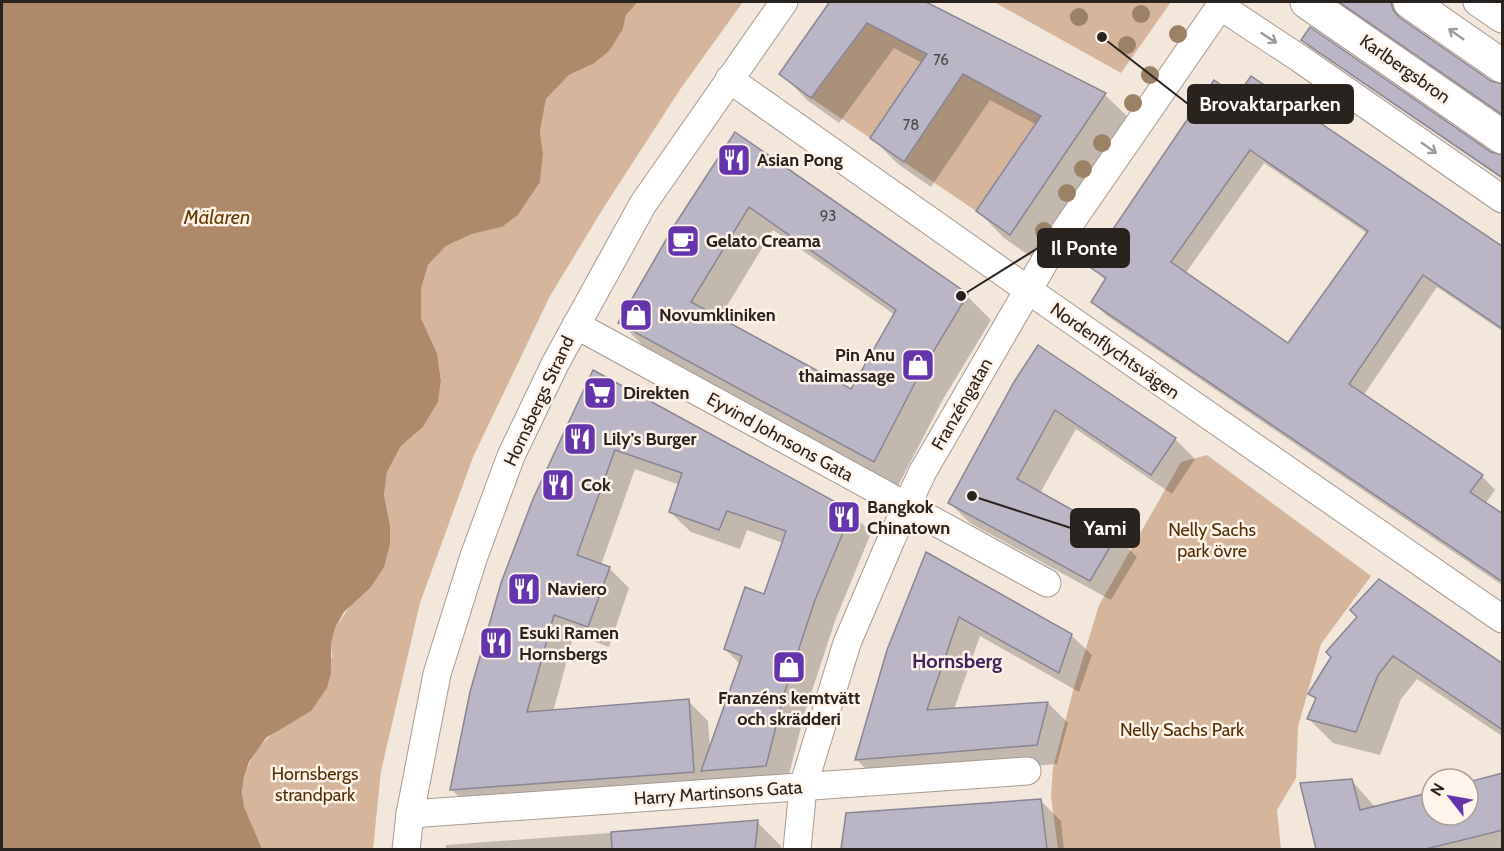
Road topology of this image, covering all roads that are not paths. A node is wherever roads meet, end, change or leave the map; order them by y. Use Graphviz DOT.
graph roads {
  1 [pos="784,2"];
  2 [pos="1307,2"];
  3 [pos="1410,2"];
  4 [pos="1477,2"];
  5 [pos="1221,4"];
  6 [pos="1503,19"];
  7 [pos="1503,66"];
  8 [pos="729,79"];
  9 [pos="1503,137"];
  10 [pos="1503,199"];
  11 [pos="1028,290"];
  12 [pos="576,325"];
  13 [pos="906,507"];
  14 [pos="1047,583"];
  15 [pos="1503,619"];
  16 [pos="1027,771"];
  17 [pos="803,787"];
  18 [pos="410,814"];
  19 [pos="406,849"];
  20 [pos="797,849"];
  1 -- 8 [label="street, Hornsbergs Strand"];
  2 -- 9 [label="highway, Karlbergsbron"];
  7 -- 3 [label="highway, one-way"];
  4 -- 6 [label="street"];
  5 -- 10 [label="street, one-way"];
  5 -- 11 [label="street, Franzéngatan"];
  8 -- 11 [label="street, Nordenflychtsvägen"];
  8 -- 12 [label="street, Hornsbergs Strand"];
  11 -- 13 [label="street, Franzéngatan"];
  11 -- 15 [label="street, Nordenflychtsvägen"];
  12 -- 13 [label="street, Eyvind Johnsons Gata"];
  12 -- 18 [label="street, Hornsbergs Strand"];
  13 -- 14 [label="street, Eyvind Johnsons Gata"];
  13 -- 17 [label="street, Franzéngatan"];
  16 -- 17 [label="street, Harry Martinsons Gata"];
  17 -- 18 [label="street, Harry Martinsons Gata"];
  17 -- 20 [label="street, Franzéngatan"];
  18 -- 19 [label="street, Hornsbergs Strand"];
}
